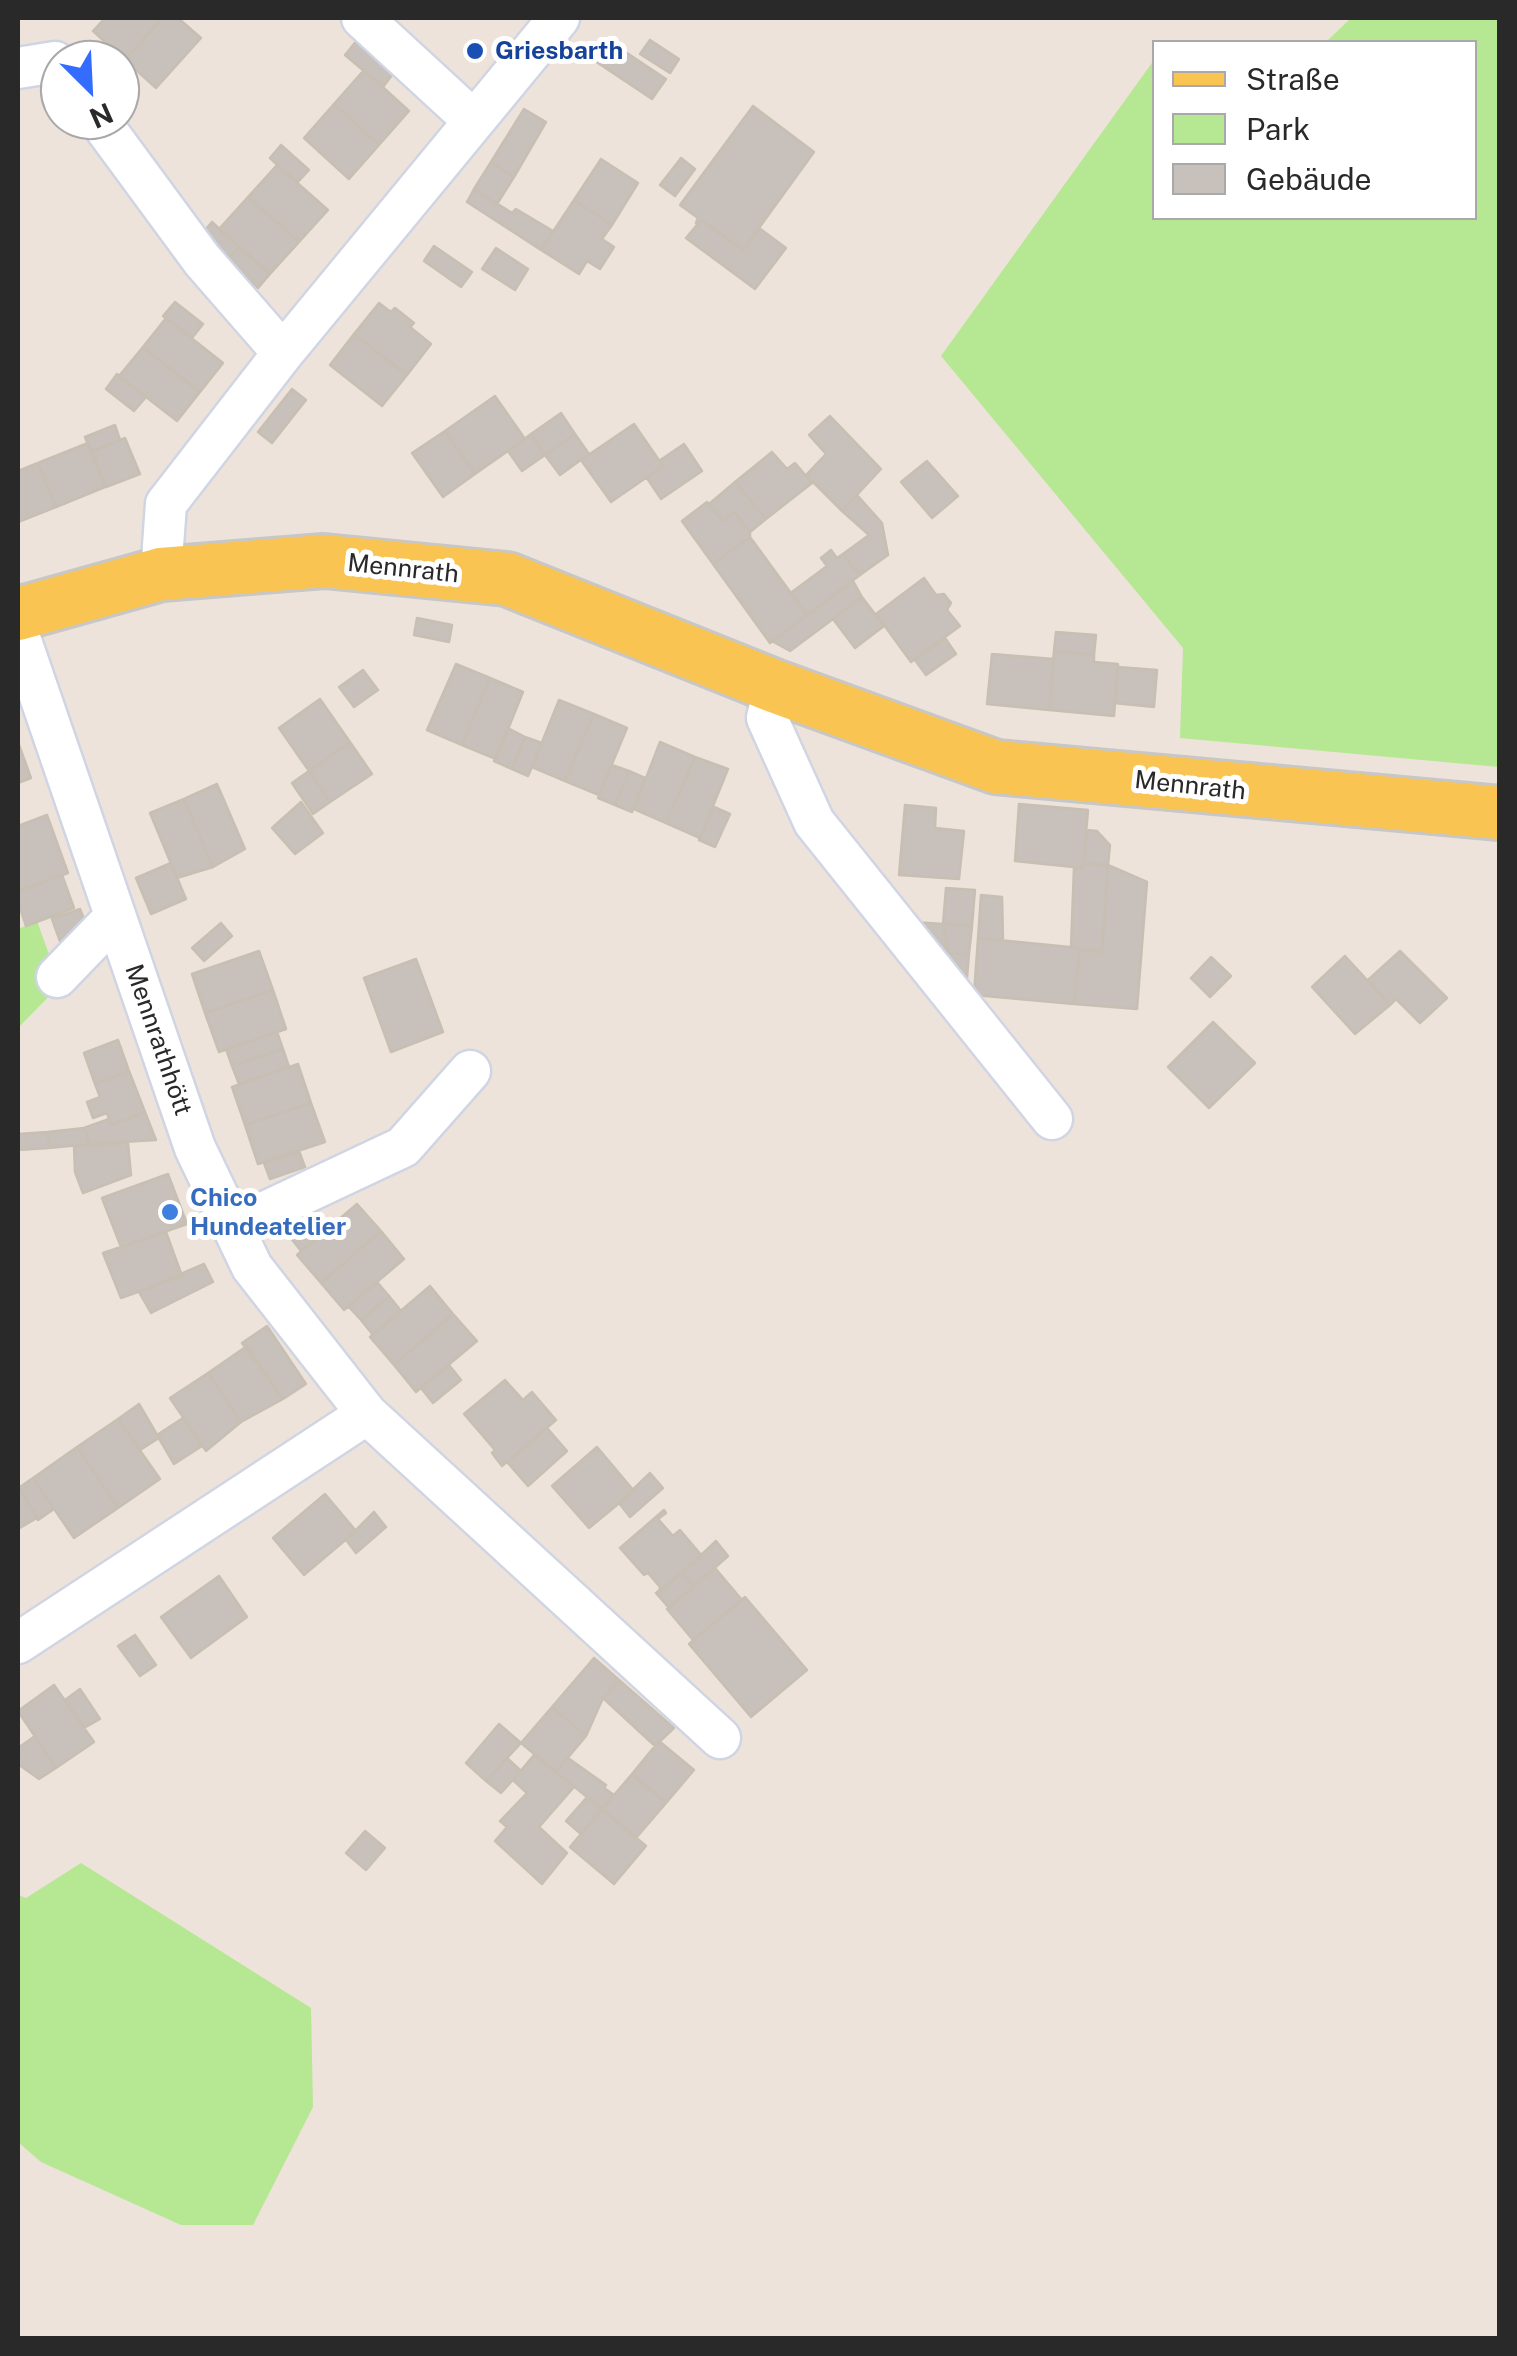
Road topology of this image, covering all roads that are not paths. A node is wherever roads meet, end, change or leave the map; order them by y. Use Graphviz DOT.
graph roads {
  1 [pos="362,18"];
  2 [pos="559,18"];
  3 [pos="474,120"];
  4 [pos="113,140"];
  5 [pos="282,354"];
  6 [pos="162,574"];
  7 [pos="18,614"];
  8 [pos="18,632"];
  9 [pos="774,686"];
  10 [pos="1500,813"];
  11 [pos="115,917"];
  12 [pos="57,977"];
  13 [pos="470,1071"];
  14 [pos="1052,1119"];
  15 [pos="233,1227"];
  16 [pos="367,1414"];
  17 [pos="18,1643"];
  18 [pos="720,1738"];
  1 -- 3 [label="street"];
  2 -- 3 [label="street"];
  3 -- 5 [label="street"];
  4 -- 5 [label="street"];
  5 -- 6 [label="street"];
  6 -- 7 [label="main road, Mennrath"];
  6 -- 9 [label="main road, Mennrath"];
  8 -- 11 [label="street, Mennrathhött"];
  9 -- 10 [label="main road, Mennrath"];
  9 -- 14 [label="street"];
  11 -- 12 [label="street"];
  11 -- 15 [label="street, Mennrathhött"];
  13 -- 15 [label="street"];
  15 -- 16 [label="street, Mennrathhött"];
  16 -- 17 [label="street"];
  16 -- 18 [label="street, Mennrathhött"];
}
